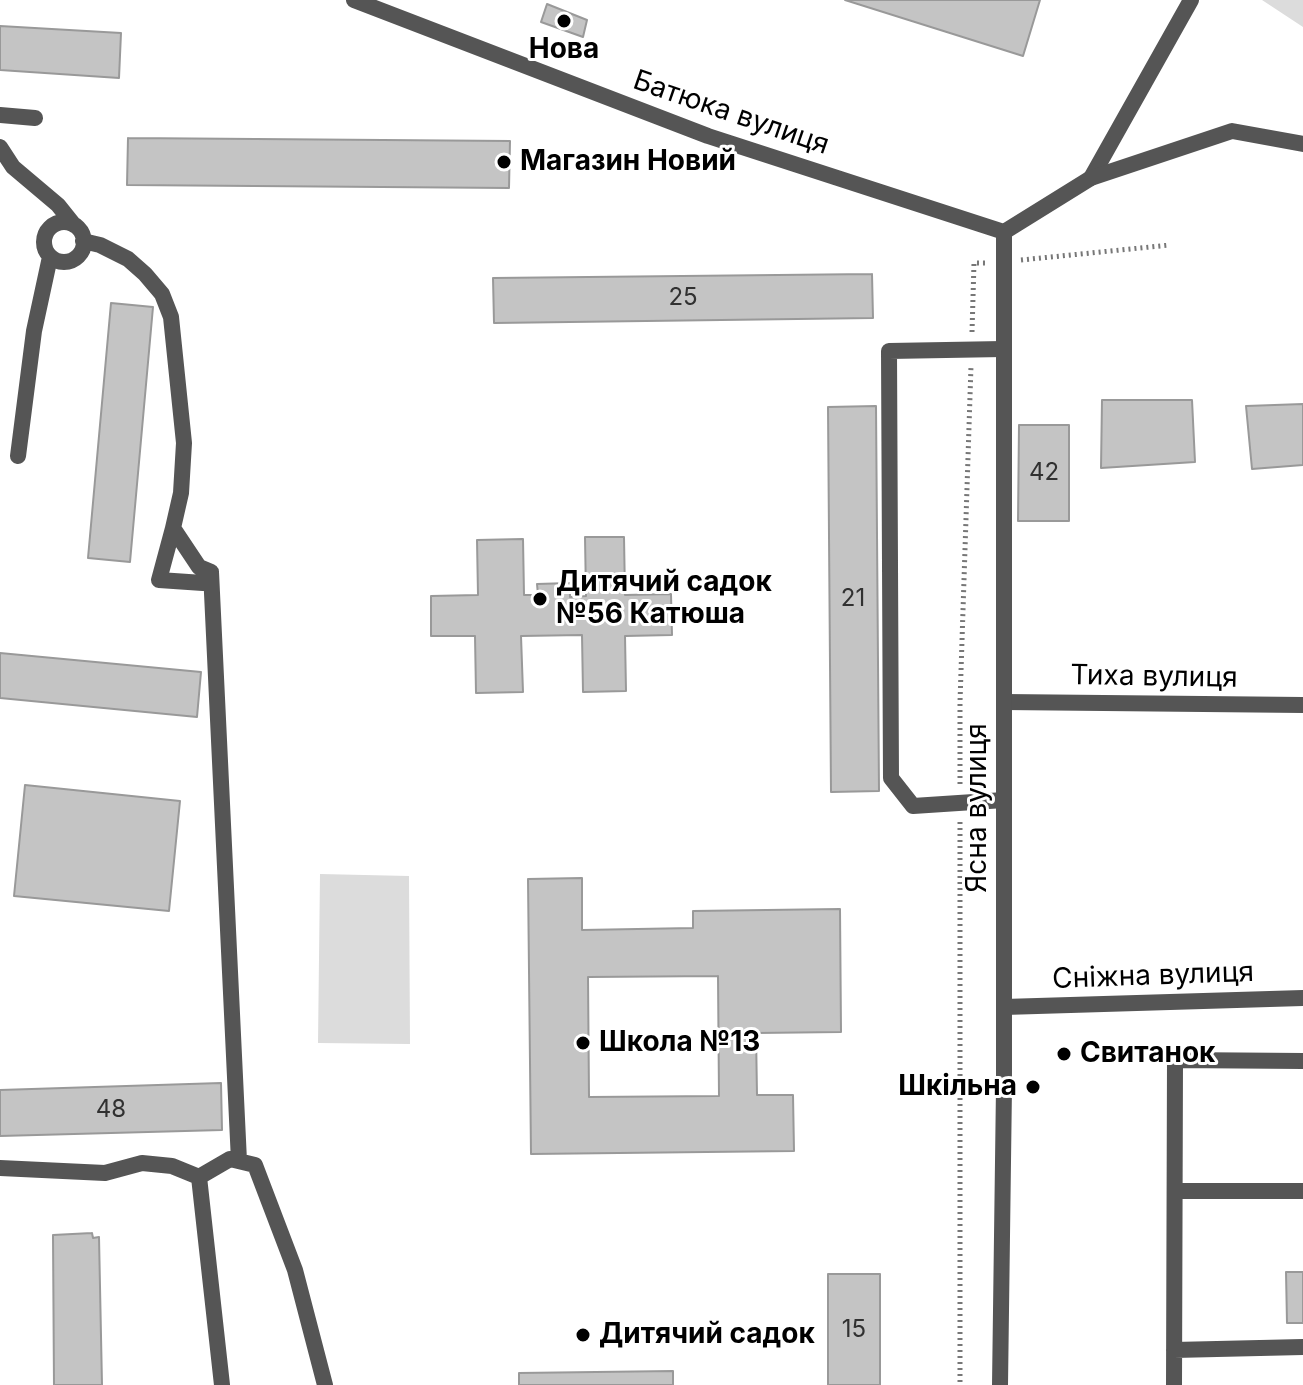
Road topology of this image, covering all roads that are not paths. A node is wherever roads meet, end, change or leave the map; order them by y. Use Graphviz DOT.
graph roads {
  1 [pos="354,0"];
  2 [pos="1191,0"];
  3 [pos="0,115"];
  4 [pos="35,118"];
  5 [pos="1303,144"];
  6 [pos="0,147"];
  7 [pos="1091,178"];
  8 [pos="74,225"];
  9 [pos="1004,232"];
  10 [pos="83,241"];
  11 [pos="50,257"];
  12 [pos="1003,349"];
  13 [pos="18,456"];
  14 [pos="173,528"];
  15 [pos="211,572"];
  16 [pos="1004,702"];
  17 [pos="1303,705"];
  18 [pos="1004,800"];
  19 [pos="1303,998"];
  20 [pos="1004,1007"];
  21 [pos="1303,1061"];
  22 [pos="239,1161"];
  23 [pos="0,1168"];
  24 [pos="199,1177"];
  25 [pos="1175,1191"];
  26 [pos="1303,1191"];
  27 [pos="1303,1347"];
  28 [pos="1174,1350"];
  29 [pos="222,1385"];
  30 [pos="325,1385"];
  31 [pos="1000,1385"];
  32 [pos="1174,1385"];
  1 -- 9 [label="street, Батюка вулиця"];
  2 -- 7 [label="street"];
  3 -- 4 [label="street"];
  5 -- 7 [label="street"];
  6 -- 8 [label="street"];
  7 -- 9 [label="street"];
  8 -- 10 [label="street"];
  8 -- 11 [label="street"];
  9 -- 12 [label="street, Ясна вулиця"];
  10 -- 11 [label="street"];
  10 -- 14 [label="street"];
  11 -- 13 [label="street"];
  12 -- 16 [label="street, Ясна вулиця"];
  12 -- 18 [label="street"];
  14 -- 15 [label="street"];
  14 -- 15 [label="street"];
  15 -- 22 [label="street"];
  16 -- 17 [label="street, Тиха вулиця"];
  16 -- 18 [label="street, Ясна вулиця"];
  18 -- 20 [label="street, Ясна вулиця"];
  19 -- 20 [label="street, Сніжна вулиця"];
  20 -- 31 [label="street, Ясна вулиця"];
  21 -- 25 [label="street"];
  22 -- 24 [label="street"];
  22 -- 30 [label="street"];
  23 -- 24 [label="street"];
  24 -- 29 [label="street"];
  25 -- 26 [label="street"];
  25 -- 28 [label="street"];
  27 -- 28 [label="street"];
  28 -- 32 [label="street"];
}
